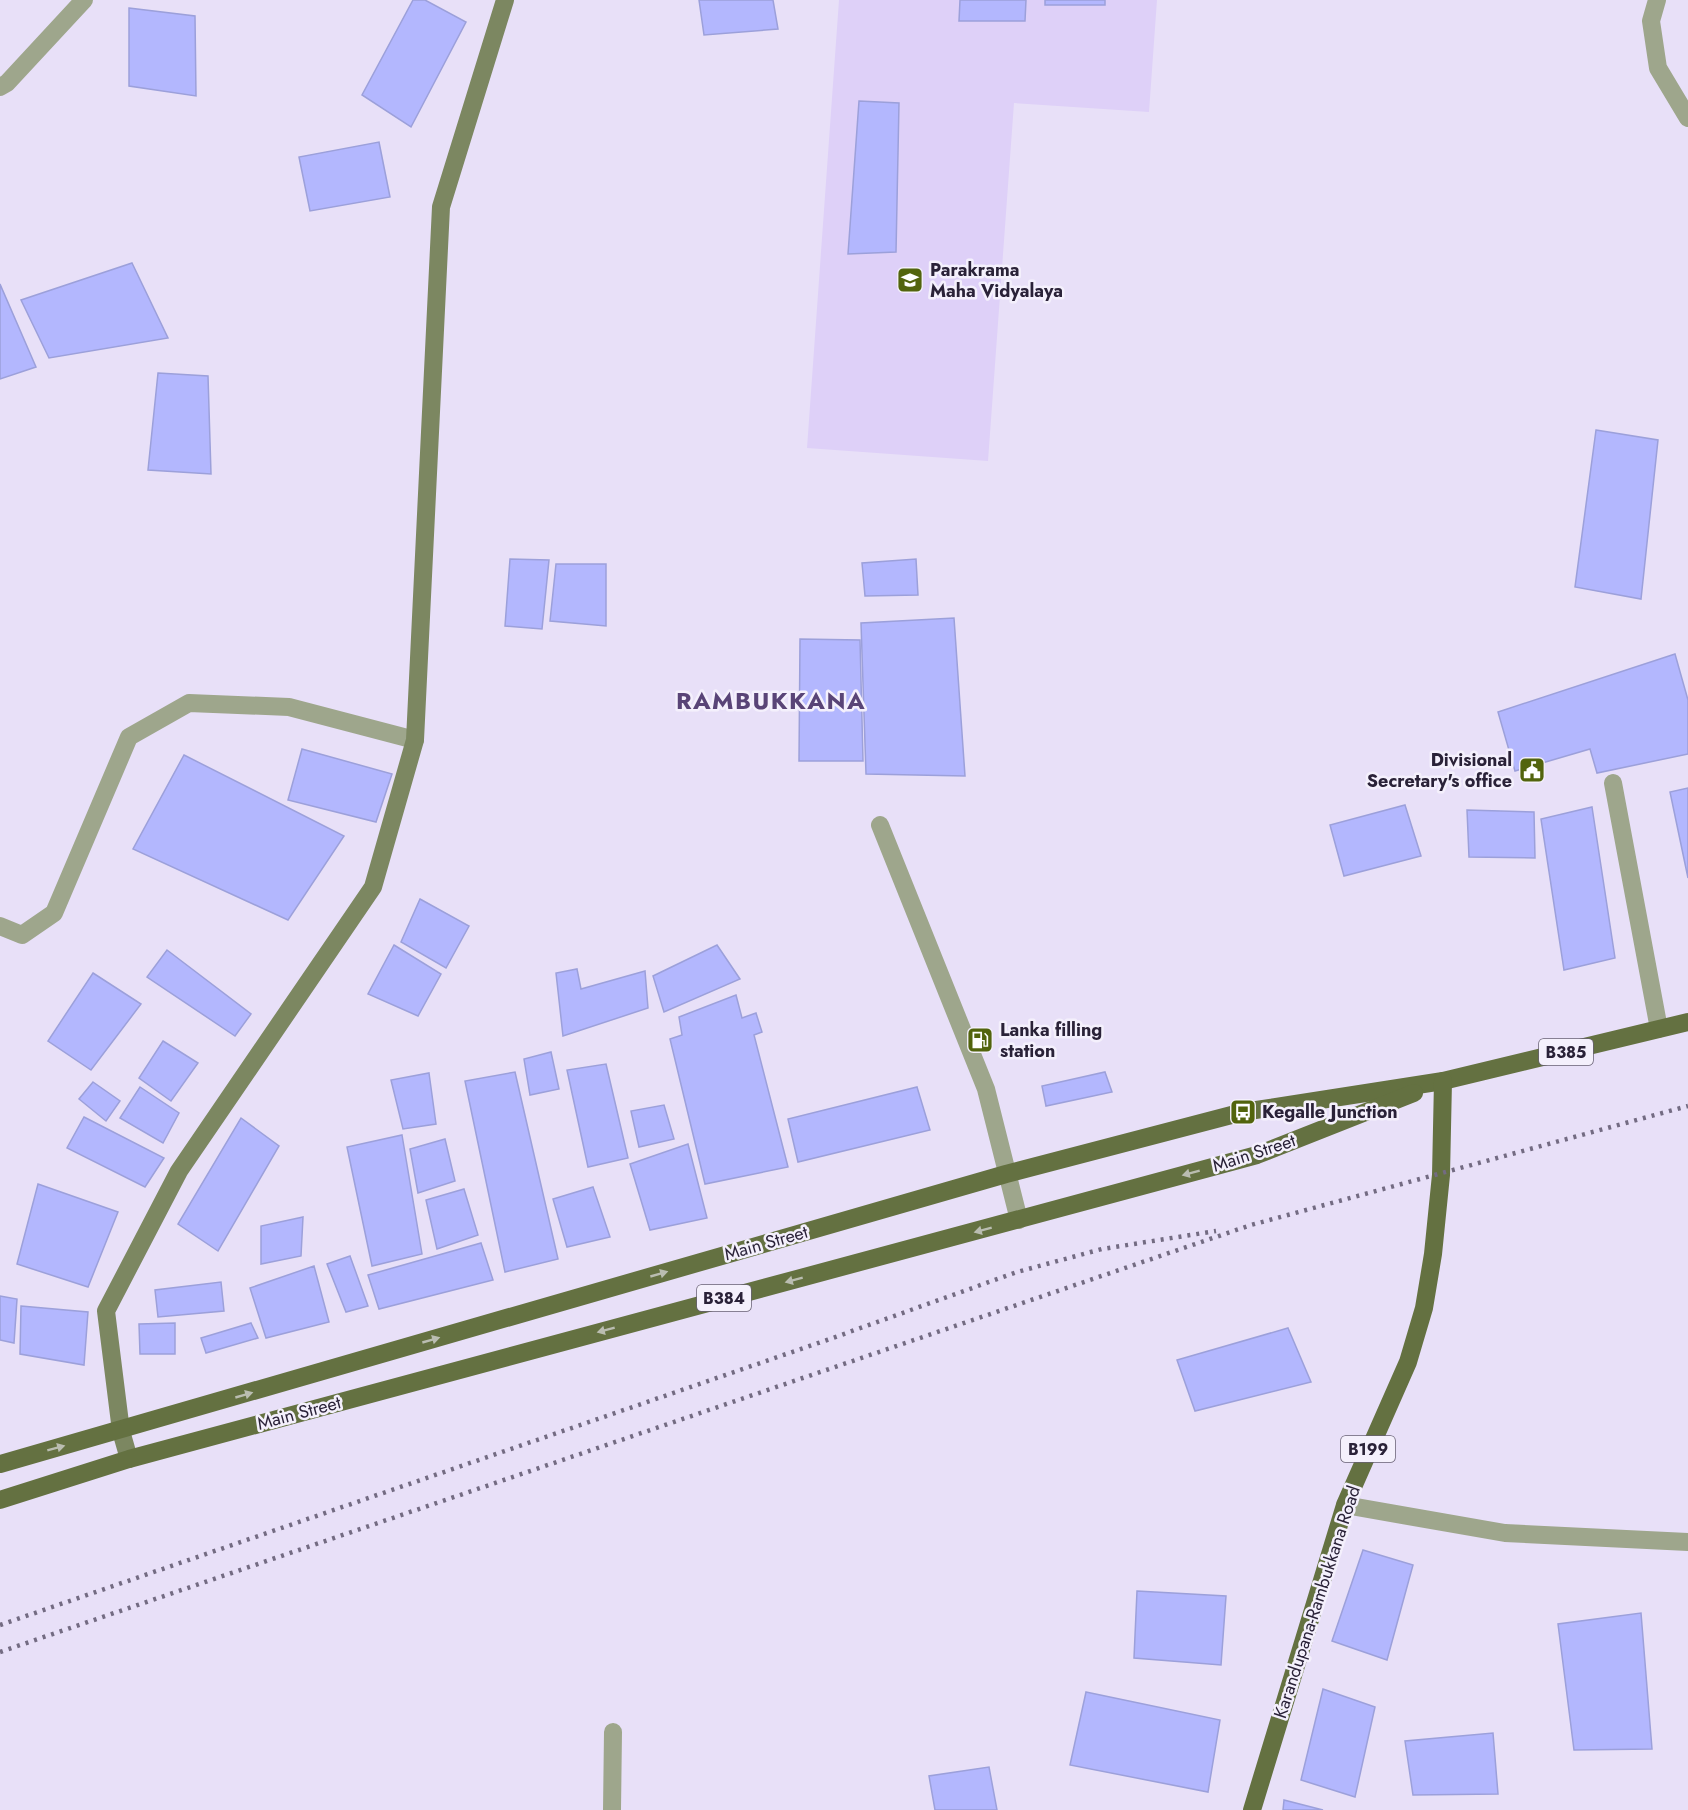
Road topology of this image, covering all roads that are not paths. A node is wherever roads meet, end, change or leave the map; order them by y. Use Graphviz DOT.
graph roads {
  1 [pos="84,0"];
  2 [pos="1657,0"];
  3 [pos="499,2"];
  4 [pos="0,87"];
  5 [pos="1688,118"];
  6 [pos="415,740"];
  7 [pos="1613,783"];
  8 [pos="880,825"];
  9 [pos="0,926"];
  10 [pos="1688,1022"];
  11 [pos="1659,1029"];
  12 [pos="1443,1081"];
  13 [pos="1006,1174"];
  14 [pos="1018,1220"];
  15 [pos="121,1431"];
  16 [pos="129,1459"];
  17 [pos="0,1464"];
  18 [pos="0,1500"];
  19 [pos="1345,1505"];
  20 [pos="1688,1542"];
  21 [pos="613,1732"];
  22 [pos="612,1810"];
  23 [pos="1252,1810"];
  1 -- 4 [label="street"];
  2 -- 5 [label="street"];
  3 -- 6 [label="street"];
  6 -- 9 [label="street"];
  6 -- 15 [label="street"];
  7 -- 11 [label="street"];
  8 -- 13 [label="street"];
  10 -- 11 [label="main road, B385"];
  11 -- 12 [label="main road, B385"];
  12 -- 13 [label="main road, Main Street / B384"];
  12 -- 14 [label="main road, Main Street / B384, one-way"];
  12 -- 19 [label="main road, Karandupana-Rambukkana Road / B199"];
  13 -- 14 [label="street"];
  15 -- 13 [label="main road, Main Street / B384, one-way"];
  14 -- 16 [label="main road, Main Street / B384, one-way"];
  15 -- 16 [label="street"];
  17 -- 15 [label="main road, Main Street / B384, one-way"];
  16 -- 18 [label="main road, Main Street / B384"];
  19 -- 20 [label="street"];
  19 -- 23 [label="main road, Karandupana-Rambukkana Road / B199"];
  21 -- 22 [label="street"];
}
